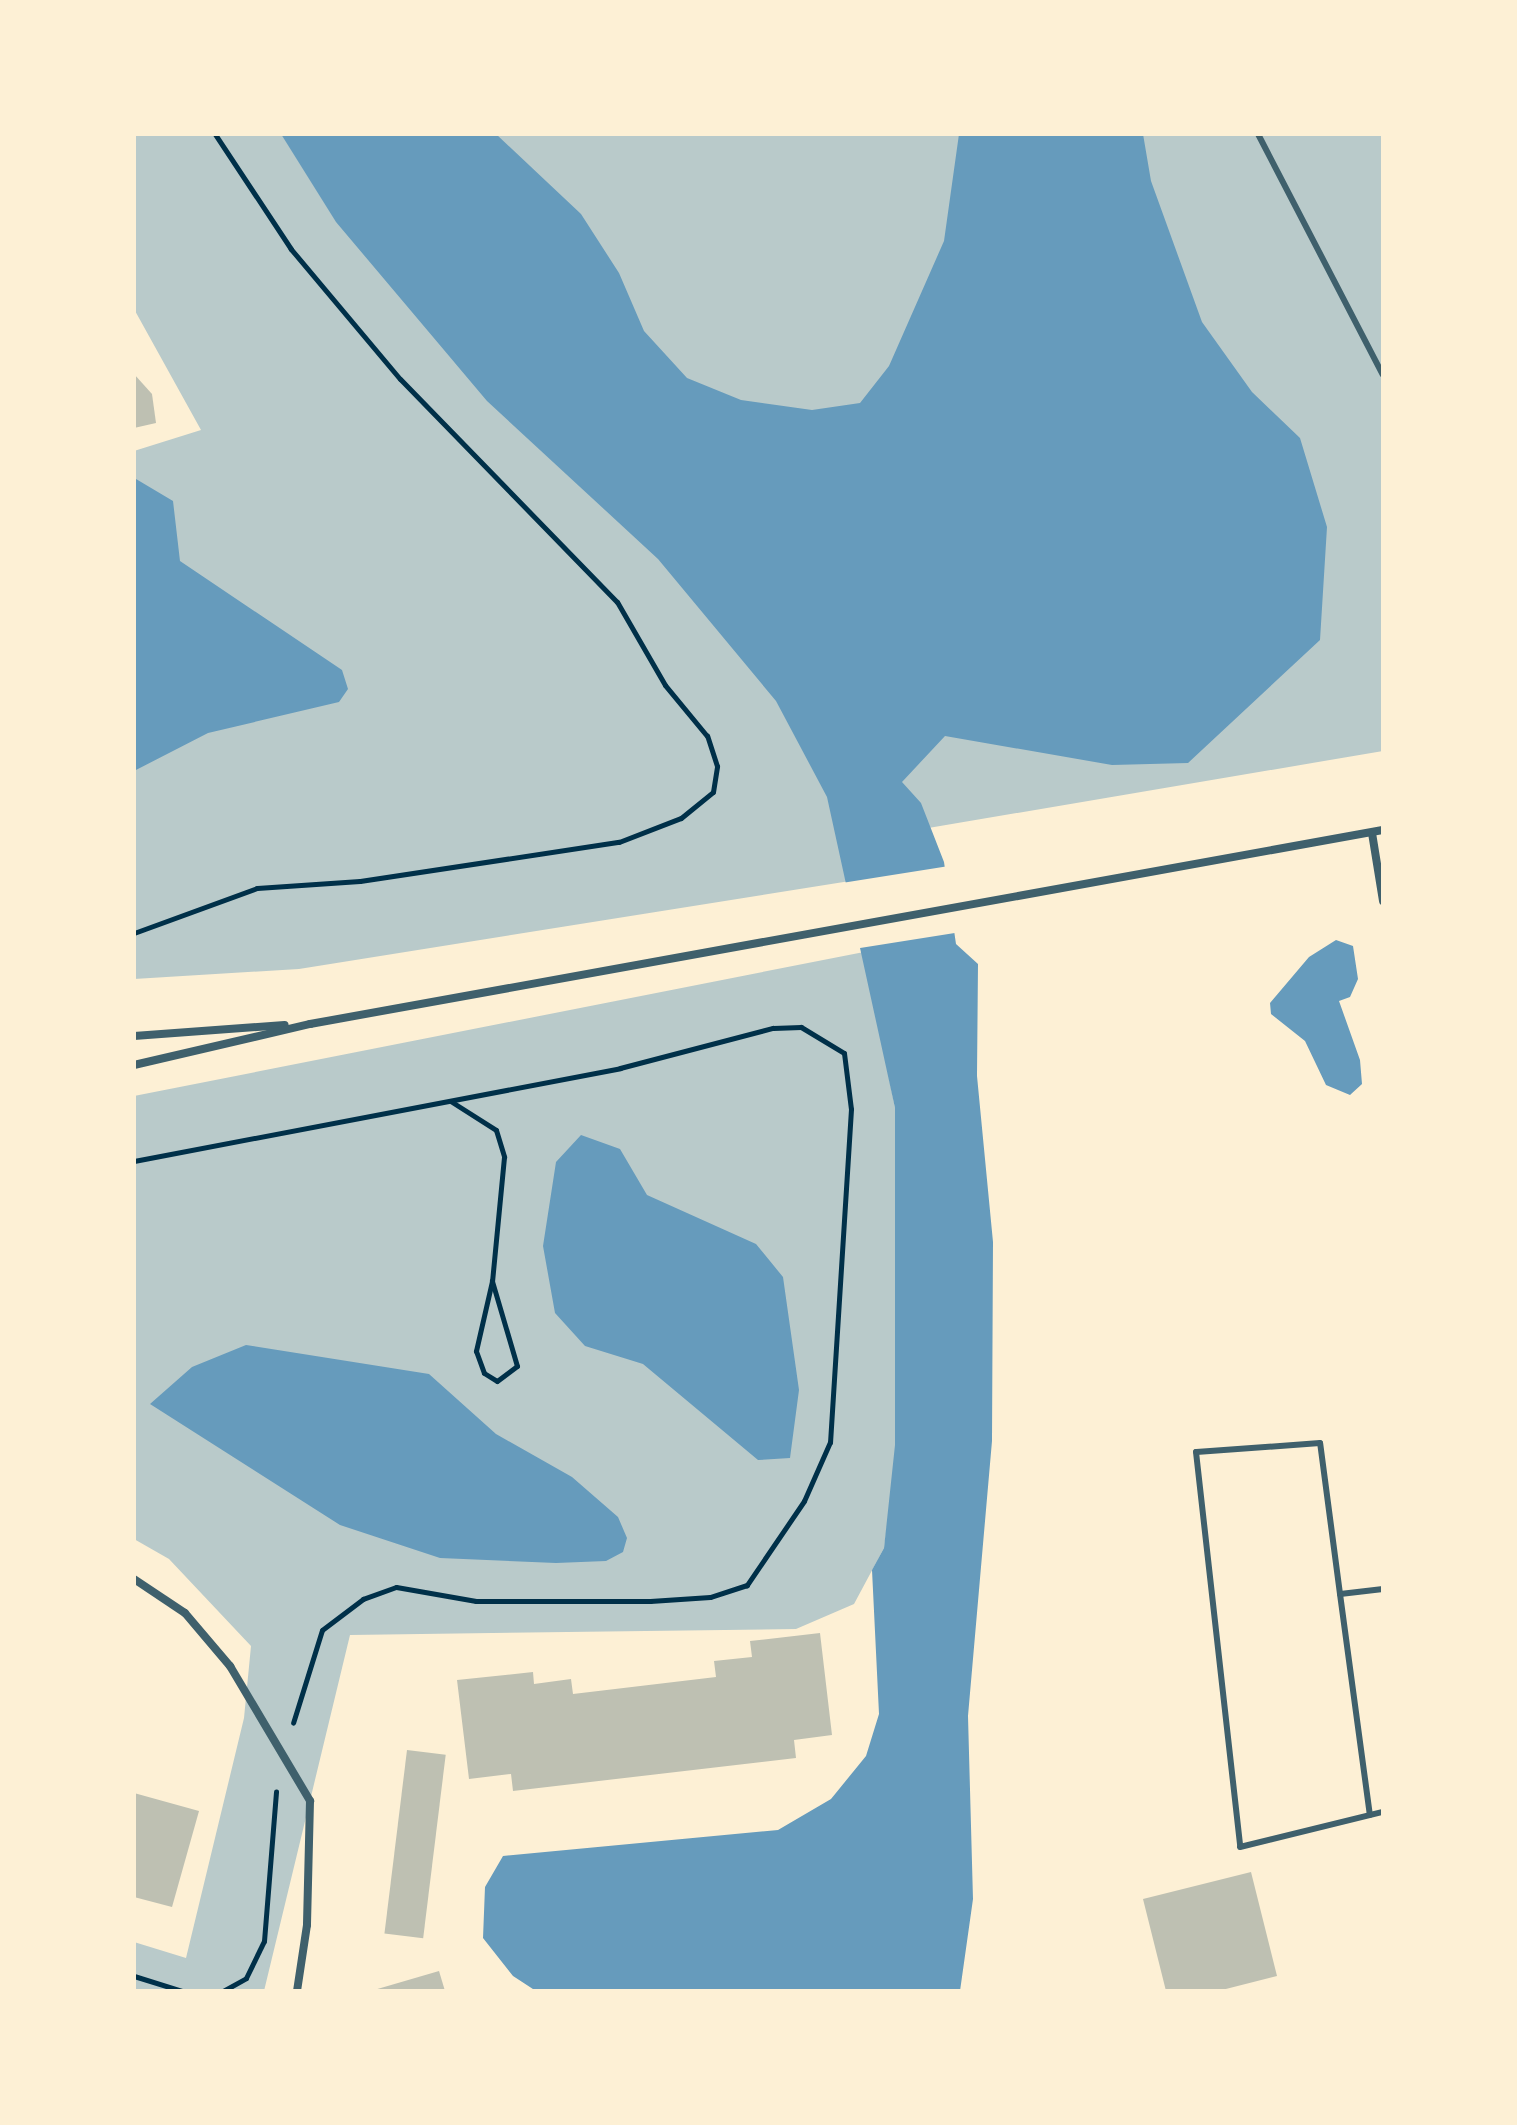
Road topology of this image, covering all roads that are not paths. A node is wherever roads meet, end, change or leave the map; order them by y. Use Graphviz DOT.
graph roads {
  1 [pos="1258,134"];
  2 [pos="1383,375"];
  3 [pos="1383,830"];
  4 [pos="1372,833"];
  5 [pos="1383,901"];
  6 [pos="310,1024"];
  7 [pos="134,1036"];
  8 [pos="134,1065"];
  9 [pos="134,1579"];
  10 [pos="1383,1589"];
  11 [pos="1340,1594"];
  12 [pos="1383,1812"];
  13 [pos="1370,1815"];
  14 [pos="297,1991"];
  1 -- 2 [label="lane"];
  3 -- 4 [label="street"];
  4 -- 5 [label="street"];
  4 -- 6 [label="street"];
  6 -- 7 [label="street"];
  6 -- 8 [label="street"];
  9 -- 14 [label="street"];
  10 -- 11 [label="lane"];
  11 -- 13 [label="lane"];
  11 -- 13 [label="lane"];
  12 -- 13 [label="lane"];
}
